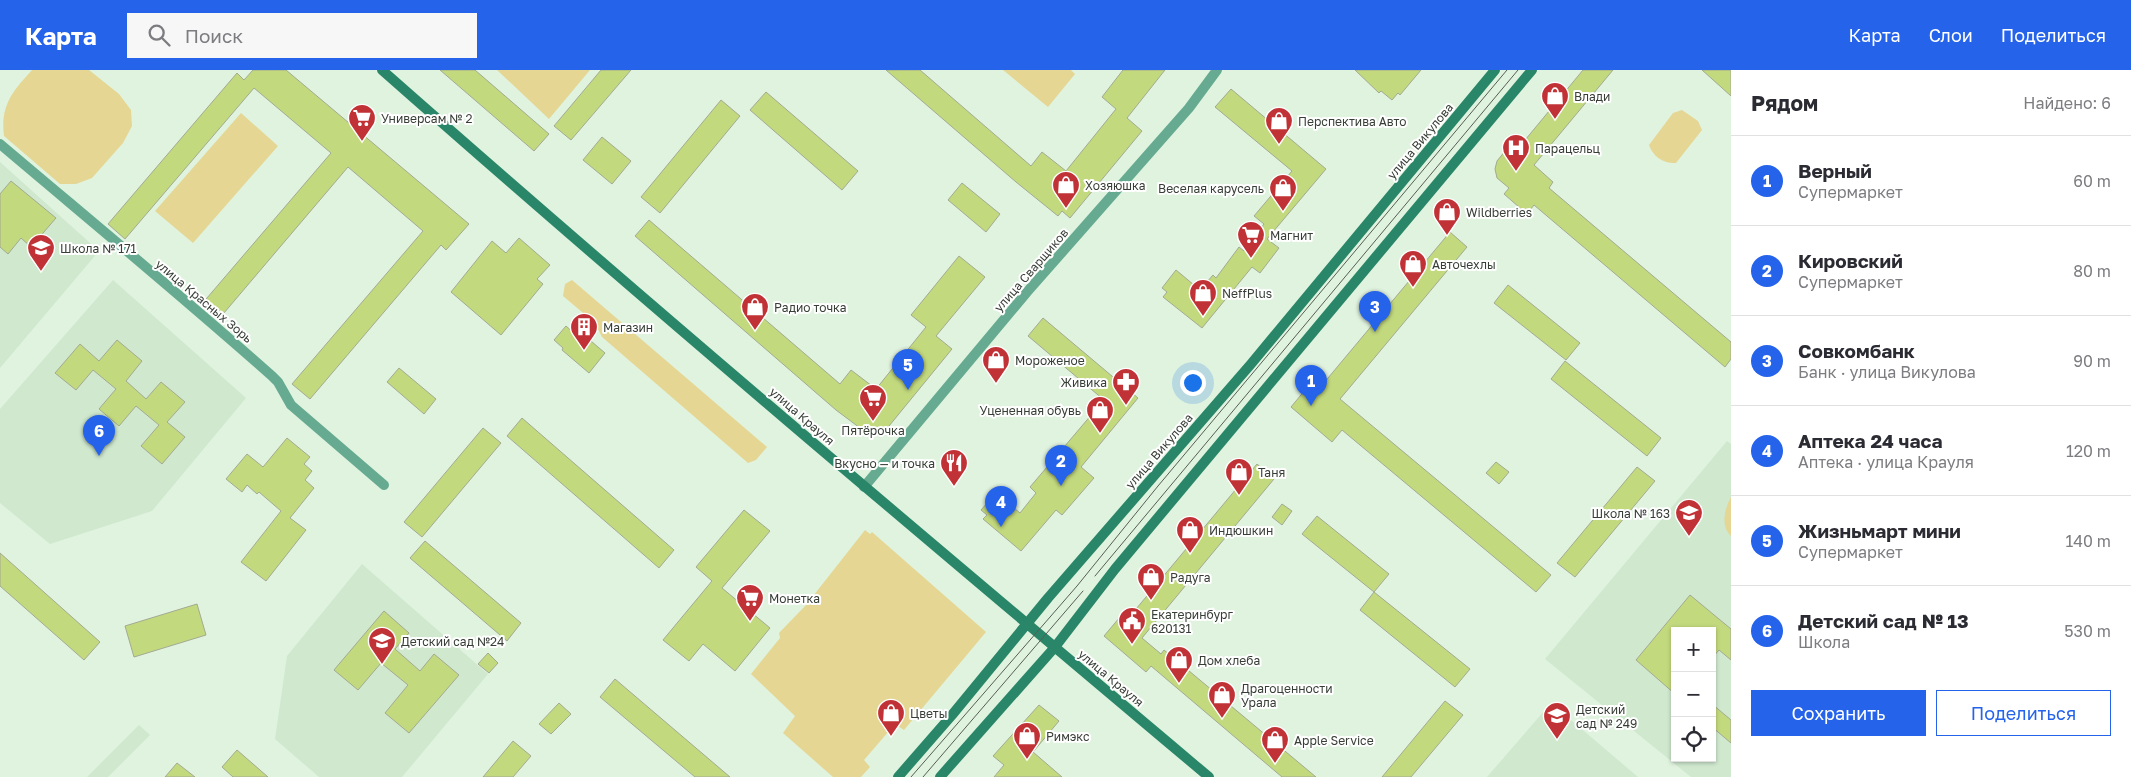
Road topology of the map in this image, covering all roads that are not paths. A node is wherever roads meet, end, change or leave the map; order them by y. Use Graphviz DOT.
graph roads {
  1 [pos="382,70"];
  2 [pos="1217,70"];
  3 [pos="1495,70"];
  4 [pos="1532,70"];
  5 [pos="0,144"];
  6 [pos="384,485"];
  7 [pos="864,487"];
  8 [pos="1027,623"];
  9 [pos="1056,647"];
  10 [pos="898,777"];
  11 [pos="940,777"];
  12 [pos="1209,777"];
  1 -- 7 [label="street, улица Крауля"];
  2 -- 7 [label="street, улица Сварщиков"];
  3 -- 8 [label="street, улица Викулова"];
  4 -- 9 [label="street"];
  5 -- 6 [label="street, улица Красных Зорь"];
  7 -- 8 [label="street, улица Крауля"];
  8 -- 9 [label="street, улица Крауля"];
  8 -- 10 [label="street, улица Викулова"];
  9 -- 11 [label="street"];
  9 -- 12 [label="street, улица Крауля"];
}
